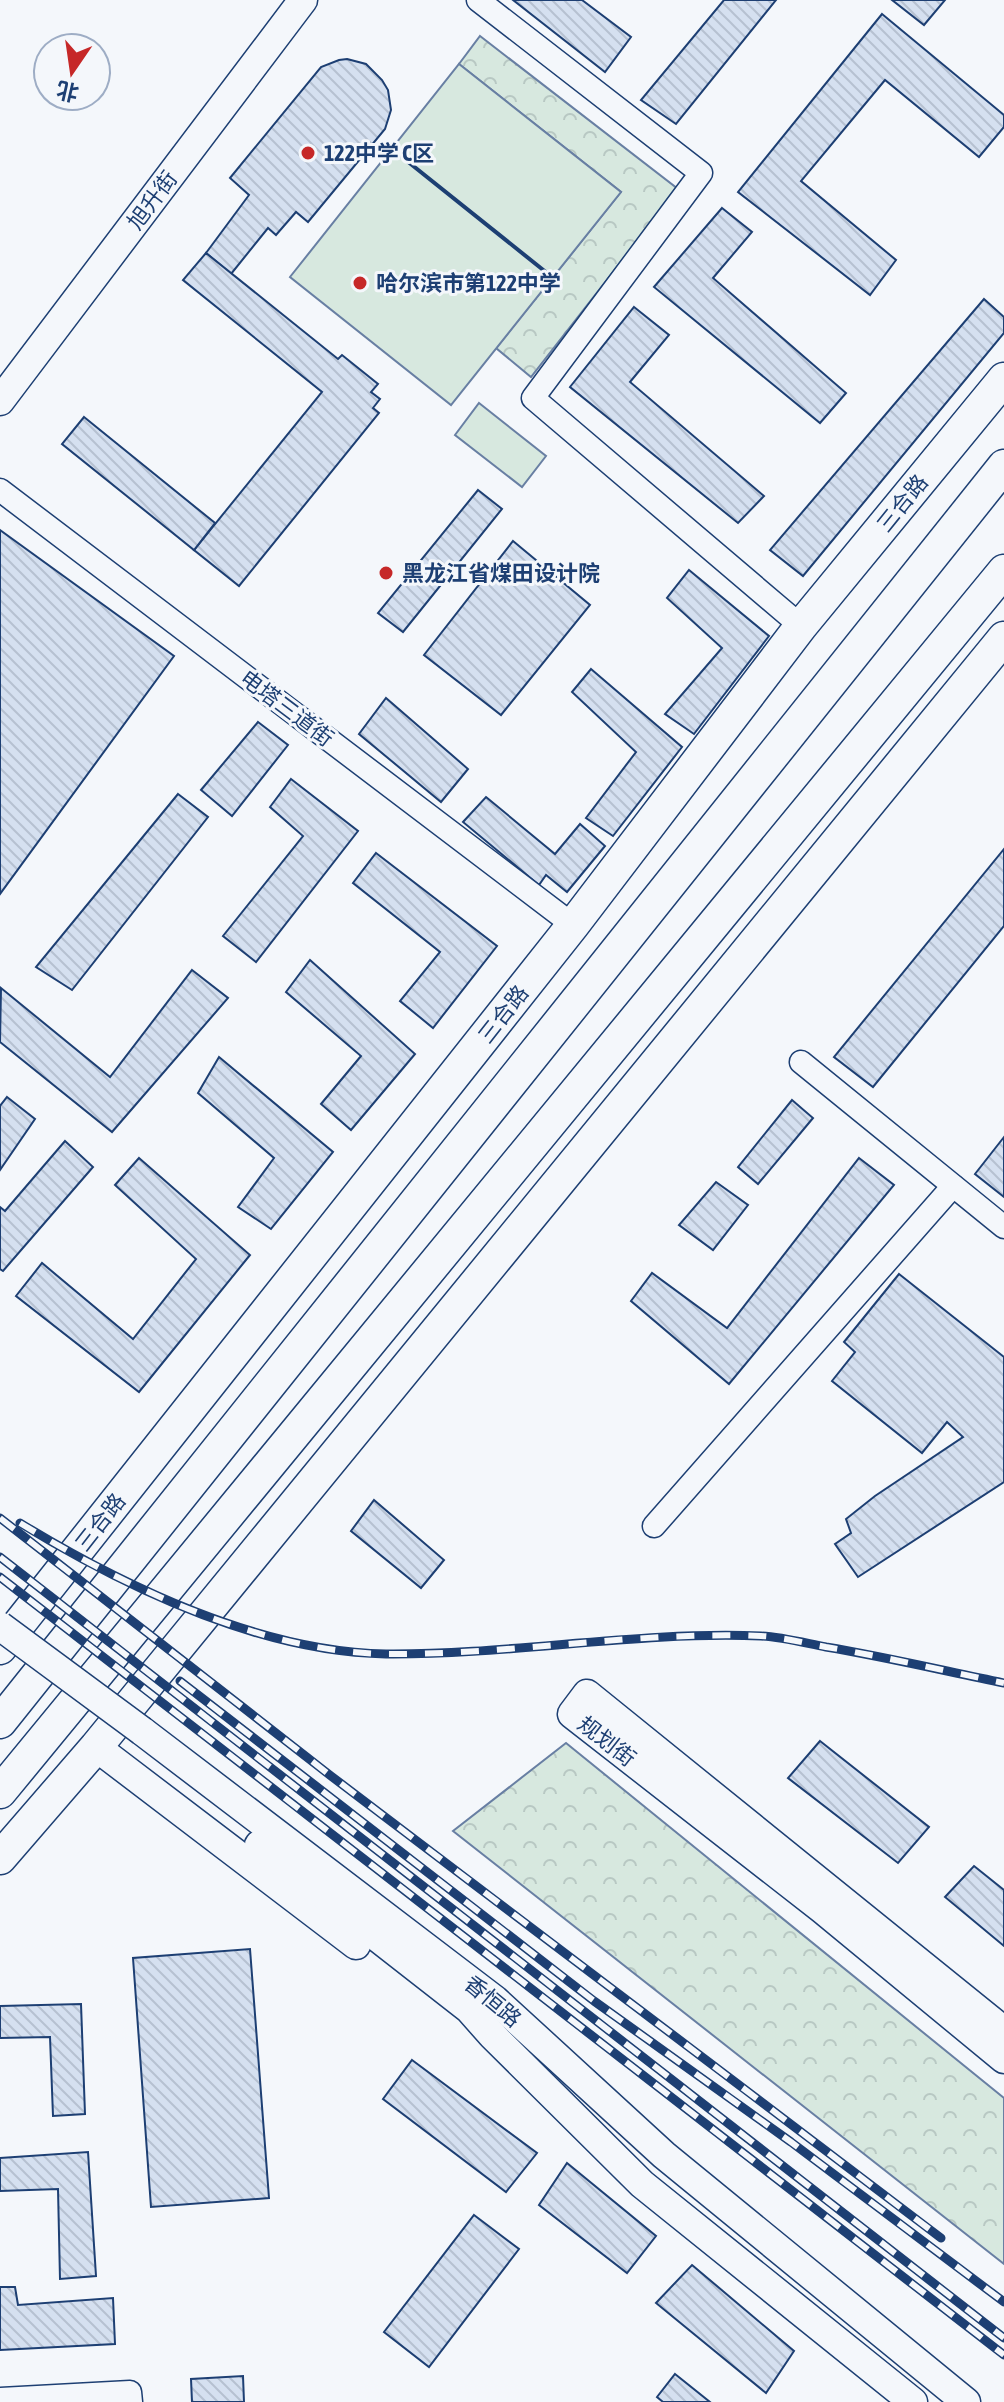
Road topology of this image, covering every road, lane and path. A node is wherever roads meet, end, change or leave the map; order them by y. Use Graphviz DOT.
graph roads {
  1 [pos="303,0"];
  2 [pos="478,0"];
  3 [pos="1004,379"];
  4 [pos="0,401"];
  5 [pos="1004,466"];
  6 [pos="0,490"];
  7 [pos="1004,571"];
  8 [pos="1004,615"];
  9 [pos="801,626"];
  10 [pos="1004,638"];
  11 [pos="882,722"];
  12 [pos="573,925"];
  13 [pos="801,1062"];
  14 [pos="953,1186"];
  15 [pos="1004,1227"];
  16 [pos="654,1526"];
  17 [pos="0,1626"];
  18 [pos="0,1647"];
  19 [pos="0,1722"];
  20 [pos="137,1739"];
  21 [pos="96,1747"];
  22 [pos="0,1792"];
  23 [pos="0,1858"];
  24 [pos="1004,2031"];
  25 [pos="1004,2059"];
  26 [pos="548,2091"];
  27 [pos="130,2397"];
  28 [pos="0,2399"];
  29 [pos="913,2402"];
  30 [pos="966,2402"];
  1 -- 4 [label="main road, 旭升街"];
  2 -- 9 [label="street"];
  3 -- 9 [label="highway, 三合路"];
  5 -- 19 [label="highway, 三合路"];
  6 -- 12 [label="street, 电塔三道街"];
  7 -- 11 [label="highway"];
  8 -- 11 [label="highway"];
  9 -- 12 [label="highway, 三合路"];
  10 -- 21 [label="highway"];
  11 -- 22 [label="highway"];
  12 -- 18 [label="highway, 三合路"];
  13 -- 14 [label="street"];
  14 -- 15 [label="street"];
  14 -- 16 [label="street"];
  17 -- 20 [label="main road, 香恒路, bridge"];
  18 -- 20 [label="main road, 香恒路"];
  20 -- 26 [label="main road, 香恒路"];
  20 -- 30 [label="main road, 香恒路"];
  21 -- 23 [label="highway"];
  21 -- 26 [label="main road"];
  24 -- 25 [label="main road, 规划街"];
  26 -- 29 [label="main road, 香恒路"];
  27 -- 28 [label="street"];
}
